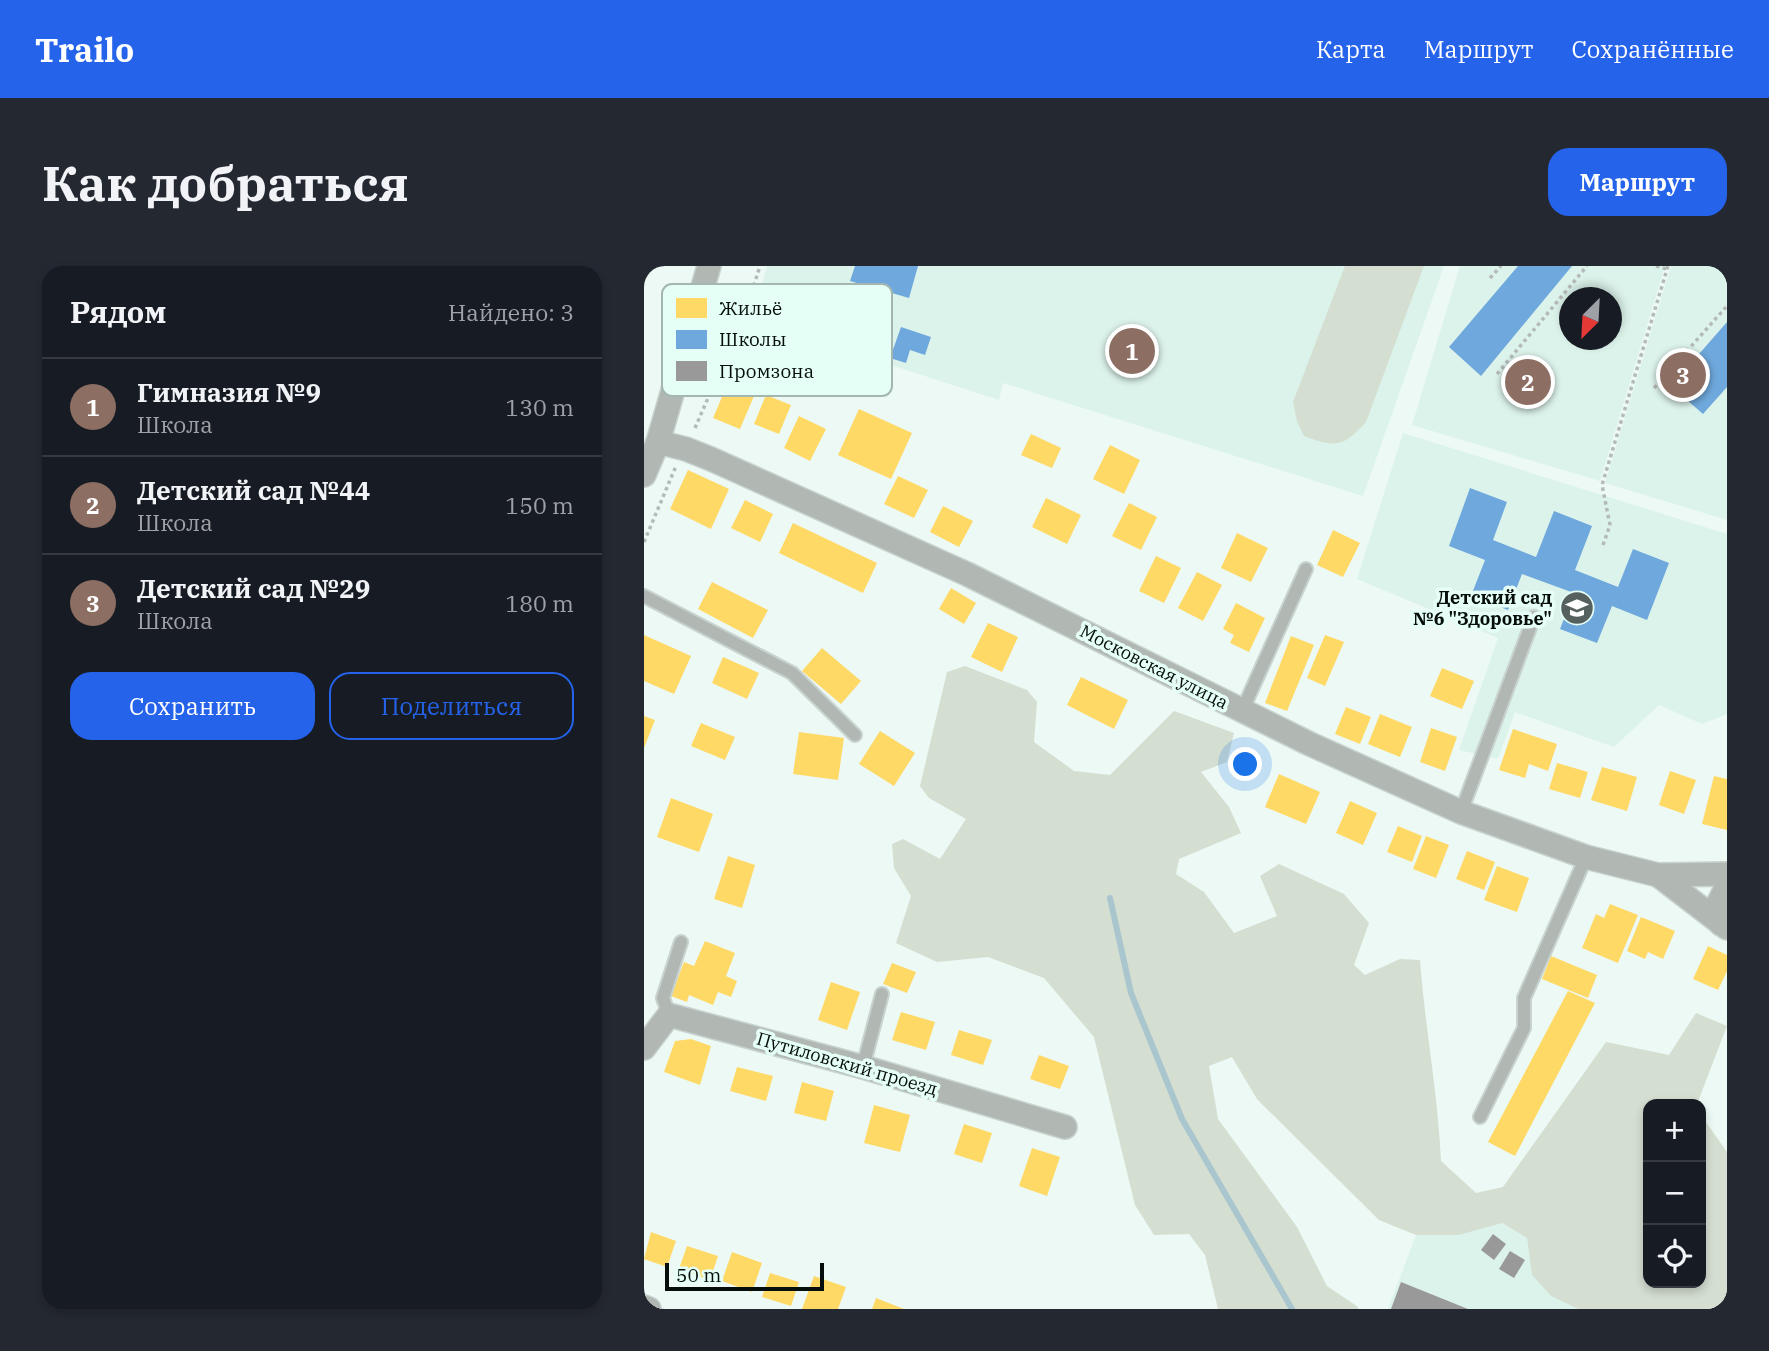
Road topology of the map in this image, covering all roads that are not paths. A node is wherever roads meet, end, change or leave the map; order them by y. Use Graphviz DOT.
graph roads {
  1 [pos="709,266"];
  2 [pos="703,284"];
  3 [pos="666,396"];
  4 [pos="651,443"];
  5 [pos="644,475"];
  6 [pos="1306,569"];
  7 [pos="644,596"];
  8 [pos="1534,617"];
  9 [pos="1242,711"];
  10 [pos="855,735"];
  11 [pos="1461,812"];
  12 [pos="1586,856"];
  13 [pos="1727,874"];
  14 [pos="1658,875"];
  15 [pos="1727,886"];
  16 [pos="1724,926"];
  17 [pos="681,942"];
  18 [pos="882,994"];
  19 [pos="669,1015"];
  20 [pos="644,1048"];
  21 [pos="863,1067"];
  22 [pos="1480,1116"];
  23 [pos="1065,1127"];
  1 -- 2 [label="street"];
  3 -- 4 [label="street"];
  4 -- 5 [label="street"];
  4 -- 9 [label="street, Московская улица"];
  6 -- 9 [label="lane"];
  7 -- 10 [label="lane"];
  8 -- 11 [label="lane"];
  9 -- 11 [label="street, Московская улица"];
  11 -- 12 [label="street, Московская улица"];
  12 -- 14 [label="street, Московская улица"];
  12 -- 22 [label="lane"];
  13 -- 14 [label="street, Московская улица"];
  14 -- 16 [label="street, Московская улица"];
  15 -- 16 [label="street"];
  17 -- 19 [label="lane"];
  18 -- 21 [label="lane"];
  19 -- 20 [label="street"];
  19 -- 21 [label="street, Путиловский проезд"];
  21 -- 23 [label="street, Путиловский проезд"];
}
